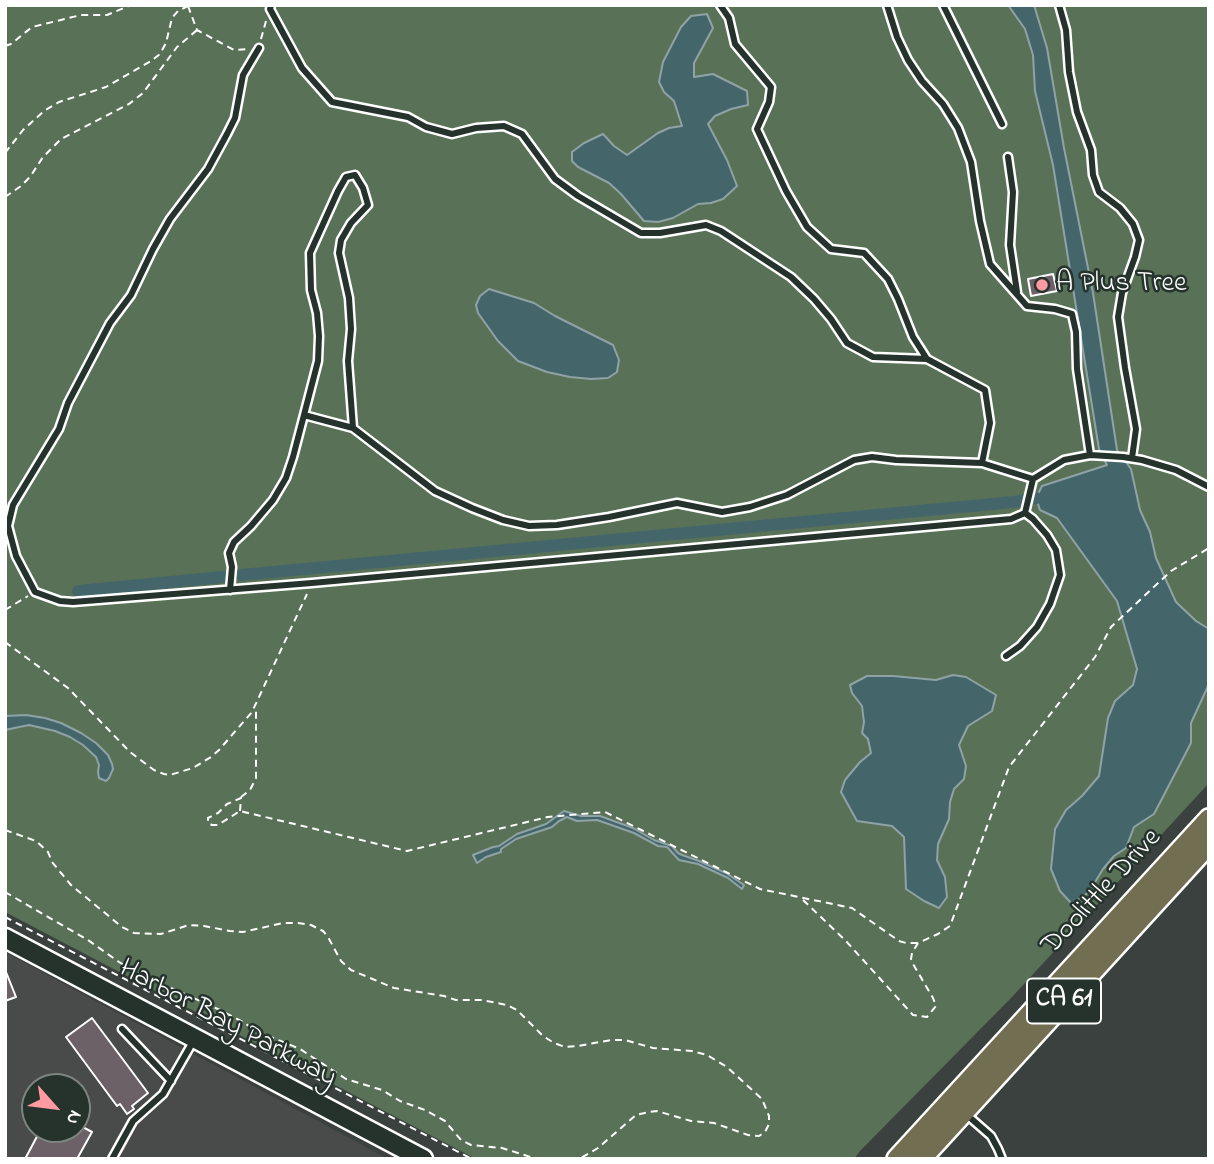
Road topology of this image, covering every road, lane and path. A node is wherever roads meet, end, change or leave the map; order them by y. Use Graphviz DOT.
graph roads {
  1 [pos="131,5"];
  2 [pos="720,5"];
  3 [pos="887,5"];
  4 [pos="943,5"];
  5 [pos="1059,5"];
  6 [pos="188,6"];
  7 [pos="270,7"];
  8 [pos="198,30"];
  9 [pos="5,46"];
  10 [pos="259,48"];
  11 [pos="1002,124"];
  12 [pos="5,153"];
  13 [pos="1008,157"];
  14 [pos="5,197"];
  15 [pos="1017,294"];
  16 [pos="927,359"];
  17 [pos="304,415"];
  18 [pos="353,428"];
  19 [pos="1094,456"];
  20 [pos="1132,458"];
  21 [pos="982,463"];
  22 [pos="1033,479"];
  23 [pos="1209,487"];
  24 [pos="1025,513"];
  25 [pos="1209,548"];
  26 [pos="312,583"];
  27 [pos="230,590"];
  28 [pos="34,592"];
  29 [pos="5,610"];
  30 [pos="5,642"];
  31 [pos="1006,656"];
  32 [pos="256,704"];
  33 [pos="240,798"];
  34 [pos="240,811"];
  35 [pos="1209,819"];
  36 [pos="5,830"];
  37 [pos="1209,844"];
  38 [pos="5,892"];
  39 [pos="800,898"];
  40 [pos="5,917"];
  41 [pos="5,938"];
  42 [pos="918,943"];
  43 [pos="122,1029"];
  44 [pos="195,1038"];
  45 [pos="171,1081"];
  46 [pos="962,1112"];
  47 [pos="112,1159"];
  48 [pos="424,1159"];
  49 [pos="472,1159"];
  50 [pos="537,1159"];
  51 [pos="579,1159"];
  52 [pos="897,1159"];
  53 [pos="921,1159"];
  54 [pos="1002,1159"];
  1 -- 9 [label="path"];
  2 -- 16 [label="lane"];
  3 -- 15 [label="lane"];
  4 -- 11 [label="lane"];
  5 -- 20 [label="lane"];
  6 -- 8 [label="path"];
  6 -- 12 [label="path"];
  7 -- 10 [label="path"];
  7 -- 16 [label="lane"];
  8 -- 10 [label="path"];
  8 -- 14 [label="path"];
  10 -- 28 [label="lane"];
  13 -- 15 [label="lane"];
  15 -- 19 [label="lane"];
  16 -- 21 [label="lane"];
  17 -- 18 [label="lane"];
  17 -- 18 [label="lane"];
  17 -- 27 [label="lane"];
  18 -- 21 [label="lane"];
  19 -- 20 [label="lane"];
  19 -- 22 [label="lane"];
  20 -- 23 [label="lane"];
  21 -- 22 [label="lane"];
  22 -- 24 [label="lane"];
  24 -- 26 [label="lane"];
  24 -- 31 [label="lane"];
  25 -- 42 [label="path"];
  26 -- 27 [label="lane"];
  26 -- 32 [label="path"];
  27 -- 28 [label="lane"];
  28 -- 29 [label="path"];
  30 -- 32 [label="path"];
  32 -- 33 [label="path"];
  33 -- 34 [label="path"];
  33 -- 34 [label="path"];
  34 -- 39 [label="path"];
  35 -- 52 [label="main road, Doolittle Drive / CA 61"];
  36 -- 51 [label="path"];
  37 -- 46 [label="main road, Doolittle Drive / CA 61"];
  38 -- 50 [label="path"];
  39 -- 42 [label="path"];
  39 -- 42 [label="path"];
  40 -- 49 [label="path"];
  41 -- 44 [label="main road, Harbor Bay Parkway"];
  43 -- 45 [label="lane"];
  44 -- 45 [label="lane"];
  44 -- 48 [label="main road, Harbor Bay Parkway"];
  45 -- 47 [label="lane"];
  46 -- 53 [label="main road, Doolittle Drive / CA 61"];
  46 -- 54 [label="lane"];
}
